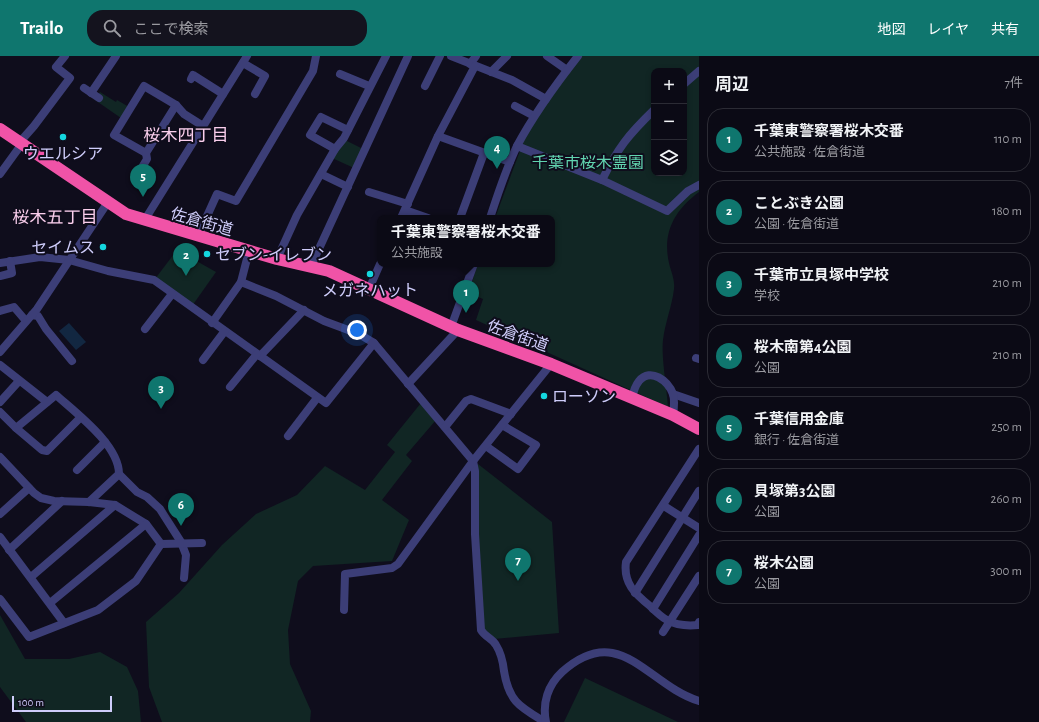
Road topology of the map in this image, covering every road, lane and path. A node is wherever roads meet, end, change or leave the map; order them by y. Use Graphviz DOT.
graph roads {
  1 [pos="65,56"];
  2 [pos="116,56"];
  3 [pos="316,56"];
  4 [pos="386,56"];
  5 [pos="408,56"];
  6 [pos="440,56"];
  7 [pos="451,56"];
  8 [pos="476,56"];
  9 [pos="507,56"];
  10 [pos="547,56"];
  11 [pos="578,56"];
  12 [pos="245,59"];
  13 [pos="473,65"];
  14 [pos="567,70"];
  15 [pos="699,71"];
  16 [pos="491,72"];
  17 [pos="340,74"];
  18 [pos="193,75"];
  19 [pos="687,81"];
  20 [pos="369,86"];
  21 [pos="425,86"];
  22 [pos="223,94"];
  23 [pos="255,94"];
  24 [pos="99,98"];
  25 [pos="546,99"];
  26 [pos="176,105"];
  27 [pos="515,106"];
  28 [pos="651,113"];
  29 [pos="534,116"];
  30 [pos="203,126"];
  31 [pos="0,129"];
  32 [pos="348,130"];
  33 [pos="438,136"];
  34 [pos="20,144"];
  35 [pos="517,146"];
  36 [pos="335,149"];
  37 [pos="146,153"];
  38 [pos="484,153"];
  39 [pos="510,162"];
  40 [pos="0,174"];
  41 [pos="321,174"];
  42 [pos="135,178"];
  43 [pos="602,180"];
  44 [pos="699,185"];
  45 [pos="348,188"];
  46 [pos="369,192"];
  47 [pos="108,202"];
  48 [pos="405,211"];
  49 [pos="419,215"];
  50 [pos="461,215"];
  51 [pos="491,215"];
  52 [pos="144,221"];
  53 [pos="198,236"];
  54 [pos="250,251"];
  55 [pos="277,259"];
  56 [pos="69,260"];
  57 [pos="10,262"];
  58 [pos="0,263"];
  59 [pos="311,266"];
  60 [pos="379,267"];
  61 [pos="473,267"];
  62 [pos="0,276"];
  63 [pos="241,282"];
  64 [pos="369,289"];
  65 [pos="172,294"];
  66 [pos="304,310"];
  67 [pos="0,311"];
  68 [pos="29,318"];
  69 [pos="212,323"];
  70 [pos="454,328"];
  71 [pos="145,329"];
  72 [pos="224,332"];
  73 [pos="374,343"];
  74 [pos="0,352"];
  75 [pos="259,355"];
  76 [pos="202,360"];
  77 [pos="72,361"];
  78 [pos="550,364"];
  79 [pos="0,366"];
  80 [pos="19,381"];
  81 [pos="408,384"];
  82 [pos="230,386"];
  83 [pos="673,394"];
  84 [pos="317,398"];
  85 [pos="632,399"];
  86 [pos="0,402"];
  87 [pos="47,402"];
  88 [pos="699,404"];
  89 [pos="0,412"];
  90 [pos="511,414"];
  91 [pos="673,415"];
  92 [pos="80,418"];
  93 [pos="502,425"];
  94 [pos="444,427"];
  95 [pos="16,428"];
  96 [pos="699,429"];
  97 [pos="288,436"];
  98 [pos="106,442"];
  99 [pos="486,446"];
  100 [pos="699,449"];
  101 [pos="473,461"];
  102 [pos="2,462"];
  103 [pos="77,470"];
  104 [pos="119,474"];
  105 [pos="29,488"];
  106 [pos="699,491"];
  107 [pos="62,501"];
  108 [pos="89,502"];
  109 [pos="115,505"];
  110 [pos="664,506"];
  111 [pos="0,514"];
  112 [pos="682,517"];
  113 [pos="146,524"];
  114 [pos="699,528"];
  115 [pos="699,535"];
  116 [pos="0,537"];
  117 [pos="181,542"];
  118 [pos="202,543"];
  119 [pos="162,544"];
  120 [pos="10,550"];
  121 [pos="699,576"];
  122 [pos="31,577"];
  123 [pos="184,578"];
  124 [pos="635,593"];
  125 [pos="0,599"];
  126 [pos="50,603"];
  127 [pos="652,609"];
  128 [pos="344,610"];
  129 [pos="670,621"];
  130 [pos="699,622"];
  131 [pos="64,623"];
  132 [pos="663,632"];
  133 [pos="699,701"];
  134 [pos="545,722"];
  1 -- 34 [label="street"];
  2 -- 24 [label="street"];
  3 -- 53 [label="street"];
  4 -- 20 [label="street"];
  5 -- 45 [label="street"];
  6 -- 21 [label="street"];
  7 -- 13 [label="street"];
  8 -- 13 [label="street"];
  9 -- 16 [label="street"];
  10 -- 14 [label="street"];
  11 -- 14 [label="street"];
  12 -- 22 [label="street"];
  12 -- 23 [label="street"];
  13 -- 16 [label="street"];
  13 -- 33 [label="street"];
  14 -- 25 [label="street"];
  15 -- 19 [label="street"];
  16 -- 25 [label="street"];
  17 -- 20 [label="street"];
  18 -- 22 [label="street"];
  20 -- 32 [label="street"];
  22 -- 30 [label="street"];
  25 -- 29 [label="street"];
  26 -- 30 [label="street"];
  26 -- 37 [label="street"];
  26 -- 37 [label="street"];
  27 -- 29 [label="street"];
  28 -- 43 [label="street"];
  29 -- 35 [label="street"];
  30 -- 52 [label="street"];
  31 -- 34 [label="highway, 佐倉街道"];
  32 -- 36 [label="street"];
  32 -- 36 [label="street"];
  33 -- 38 [label="street"];
  33 -- 48 [label="street"];
  34 -- 40 [label="street"];
  34 -- 47 [label="highway, 佐倉街道"];
  35 -- 39 [label="street"];
  35 -- 43 [label="street"];
  36 -- 41 [label="street"];
  37 -- 42 [label="street"];
  38 -- 39 [label="street"];
  38 -- 50 [label="street"];
  39 -- 51 [label="street"];
  41 -- 45 [label="street"];
  41 -- 55 [label="street"];
  43 -- 44 [label="street"];
  45 -- 59 [label="street"];
  46 -- 48 [label="street"];
  47 -- 52 [label="highway, 佐倉街道"];
  47 -- 56 [label="street"];
  48 -- 49 [label="street"];
  52 -- 53 [label="highway, 佐倉街道"];
  53 -- 54 [label="highway, 佐倉街道"];
  54 -- 55 [label="highway, 佐倉街道"];
  54 -- 63 [label="street"];
  55 -- 59 [label="highway, 佐倉街道"];
  56 -- 57 [label="street"];
  56 -- 65 [label="street"];
  56 -- 68 [label="street"];
  57 -- 58 [label="street"];
  57 -- 62 [label="street"];
  59 -- 64 [label="highway, 佐倉街道"];
  60 -- 64 [label="street"];
  61 -- 70 [label="street"];
  63 -- 66 [label="street"];
  63 -- 69 [label="street"];
  64 -- 70 [label="highway, 佐倉街道"];
  65 -- 69 [label="street"];
  65 -- 71 [label="street"];
  66 -- 73 [label="street"];
  66 -- 75 [label="street"];
  67 -- 68 [label="street"];
  68 -- 74 [label="street"];
  68 -- 77 [label="street"];
  69 -- 72 [label="street"];
  70 -- 78 [label="highway, 佐倉街道"];
  70 -- 81 [label="street"];
  72 -- 75 [label="street"];
  72 -- 76 [label="street"];
  73 -- 81 [label="street"];
  73 -- 84 [label="street"];
  75 -- 82 [label="street"];
  75 -- 84 [label="street"];
  78 -- 85 [label="highway, 佐倉街道"];
  78 -- 90 [label="street"];
  79 -- 80 [label="street"];
  80 -- 86 [label="street"];
  80 -- 87 [label="street"];
  81 -- 94 [label="street"];
  83 -- 85 [label="street"];
  83 -- 88 [label="street"];
  83 -- 91 [label="street"];
  84 -- 97 [label="street"];
  85 -- 91 [label="highway, 佐倉街道"];
  87 -- 92 [label="street"];
  87 -- 95 [label="street"];
  89 -- 95 [label="street"];
  90 -- 93 [label="street"];
  90 -- 94 [label="street"];
  91 -- 96 [label="highway, 佐倉街道"];
  92 -- 95 [label="street"];
  92 -- 98 [label="street"];
  93 -- 99 [label="street"];
  93 -- 99 [label="street"];
  94 -- 101 [label="street"];
  98 -- 103 [label="street"];
  98 -- 104 [label="street"];
  99 -- 101 [label="street"];
  100 -- 110 [label="street"];
  101 -- 128 [label="street"];
  101 -- 134 [label="street"];
  102 -- 105 [label="street"];
  104 -- 108 [label="street"];
  104 -- 117 [label="street"];
  105 -- 107 [label="street"];
  105 -- 111 [label="street"];
  106 -- 112 [label="street"];
  107 -- 108 [label="street"];
  107 -- 120 [label="street"];
  108 -- 109 [label="street"];
  109 -- 113 [label="street"];
  109 -- 122 [label="street"];
  110 -- 112 [label="street"];
  110 -- 124 [label="street"];
  112 -- 114 [label="street"];
  112 -- 124 [label="street"];
  113 -- 119 [label="street"];
  113 -- 126 [label="street"];
  115 -- 127 [label="street"];
  116 -- 120 [label="street"];
  117 -- 118 [label="street"];
  117 -- 119 [label="street"];
  117 -- 123 [label="street"];
  119 -- 131 [label="street"];
  120 -- 122 [label="street"];
  121 -- 129 [label="street"];
  122 -- 126 [label="street"];
  124 -- 127 [label="street"];
  125 -- 131 [label="street"];
  126 -- 131 [label="street"];
  127 -- 129 [label="street"];
  129 -- 130 [label="street"];
  129 -- 132 [label="street"];
  133 -- 134 [label="street"];
}
